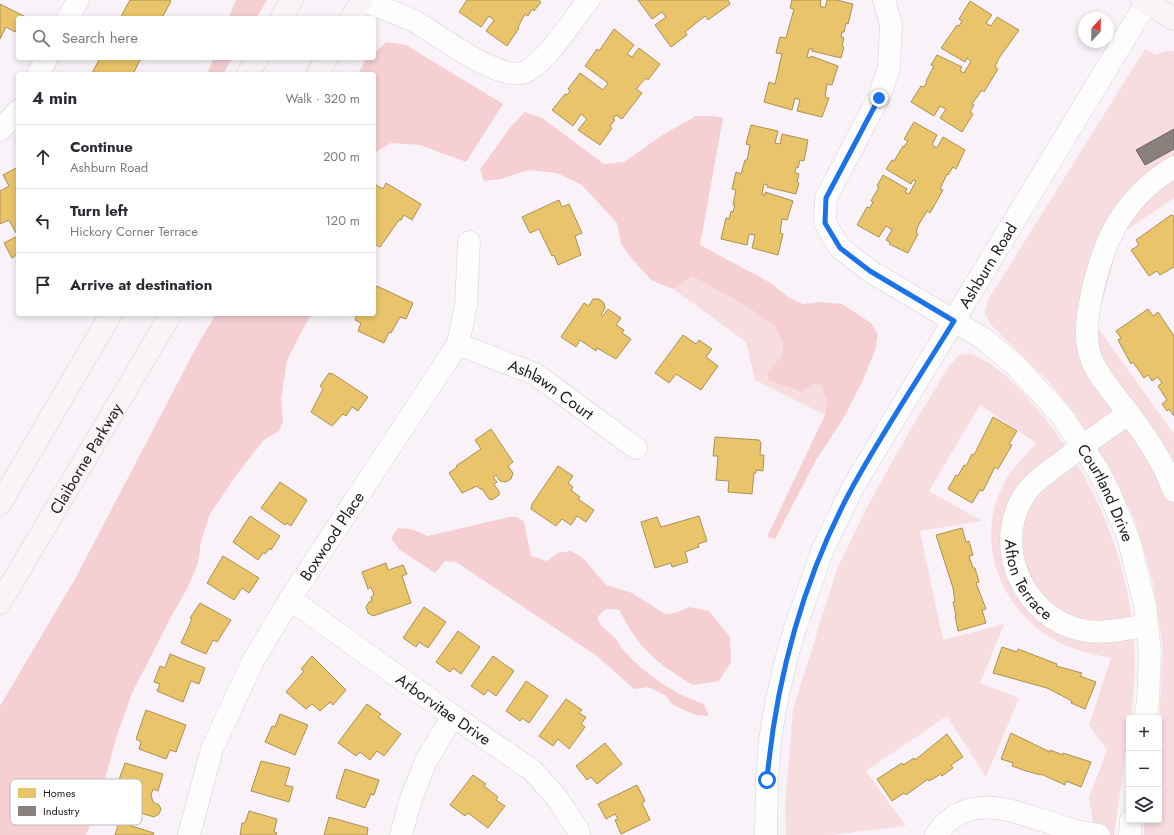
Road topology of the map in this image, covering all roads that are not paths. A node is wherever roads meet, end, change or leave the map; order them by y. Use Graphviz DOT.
graph roads {
  1 [pos="78,0"];
  2 [pos="292,0"];
  3 [pos="362,0"];
  4 [pos="404,0"];
  5 [pos="589,0"];
  6 [pos="884,0"];
  7 [pos="1146,1"];
  8 [pos="69,16"];
  9 [pos="282,16"];
  10 [pos="352,16"];
  11 [pos="1174,19"];
  12 [pos="414,21"];
  13 [pos="46,60"];
  14 [pos="257,60"];
  15 [pos="325,60"];
  16 [pos="39,72"];
  17 [pos="249,72"];
  18 [pos="318,72"];
  19 [pos="16,113"];
  20 [pos="0,130"];
  21 [pos="1174,166"];
  22 [pos="469,242"];
  23 [pos="110,316"];
  24 [pos="170,316"];
  25 [pos="954,321"];
  26 [pos="458,344"];
  27 [pos="1129,413"];
  28 [pos="1082,446"];
  29 [pos="636,448"];
  30 [pos="1170,466"];
  31 [pos="1174,491"];
  32 [pos="0,504"];
  33 [pos="290,599"];
  34 [pos="0,603"];
  35 [pos="1146,626"];
  36 [pos="1146,715"];
  37 [pos="453,716"];
  38 [pos="1131,823"];
  39 [pos="190,835"];
  40 [pos="401,835"];
  41 [pos="578,835"];
  42 [pos="766,835"];
  43 [pos="936,835"];
  44 [pos="1099,835"];
  45 [pos="1130,835"];
  1 -- 8 [label="street"];
  2 -- 9 [label="main road"];
  3 -- 10 [label="main road"];
  3 -- 12 [label="street"];
  4 -- 12 [label="street"];
  5 -- 12 [label="street"];
  6 -- 25 [label="street, Courtland Drive"];
  7 -- 11 [label="main road"];
  7 -- 25 [label="street, Ashburn Road"];
  13 -- 16 [label="street"];
  14 -- 17 [label="main road"];
  15 -- 18 [label="main road"];
  19 -- 20 [label="street"];
  21 -- 27 [label="street"];
  22 -- 26 [label="street, Boxwood Place"];
  23 -- 32 [label="main road"];
  24 -- 34 [label="main road, Claiborne Parkway"];
  25 -- 28 [label="street, Courtland Drive"];
  25 -- 42 [label="street, Ashburn Road"];
  26 -- 29 [label="street, Ashlawn Court"];
  26 -- 33 [label="street, Boxwood Place"];
  27 -- 28 [label="street, Afton Terrace"];
  27 -- 30 [label="street"];
  28 -- 35 [label="street, Courtland Drive"];
  28 -- 35 [label="street, Afton Terrace"];
  30 -- 31 [label="street"];
  33 -- 37 [label="street, Arborvitae Drive"];
  33 -- 39 [label="street, Boxwood Place"];
  35 -- 36 [label="street, Courtland Drive"];
  37 -- 40 [label="street"];
  37 -- 41 [label="street, Arborvitae Drive"];
  38 -- 45 [label="street"];
  43 -- 44 [label="street"];
}
